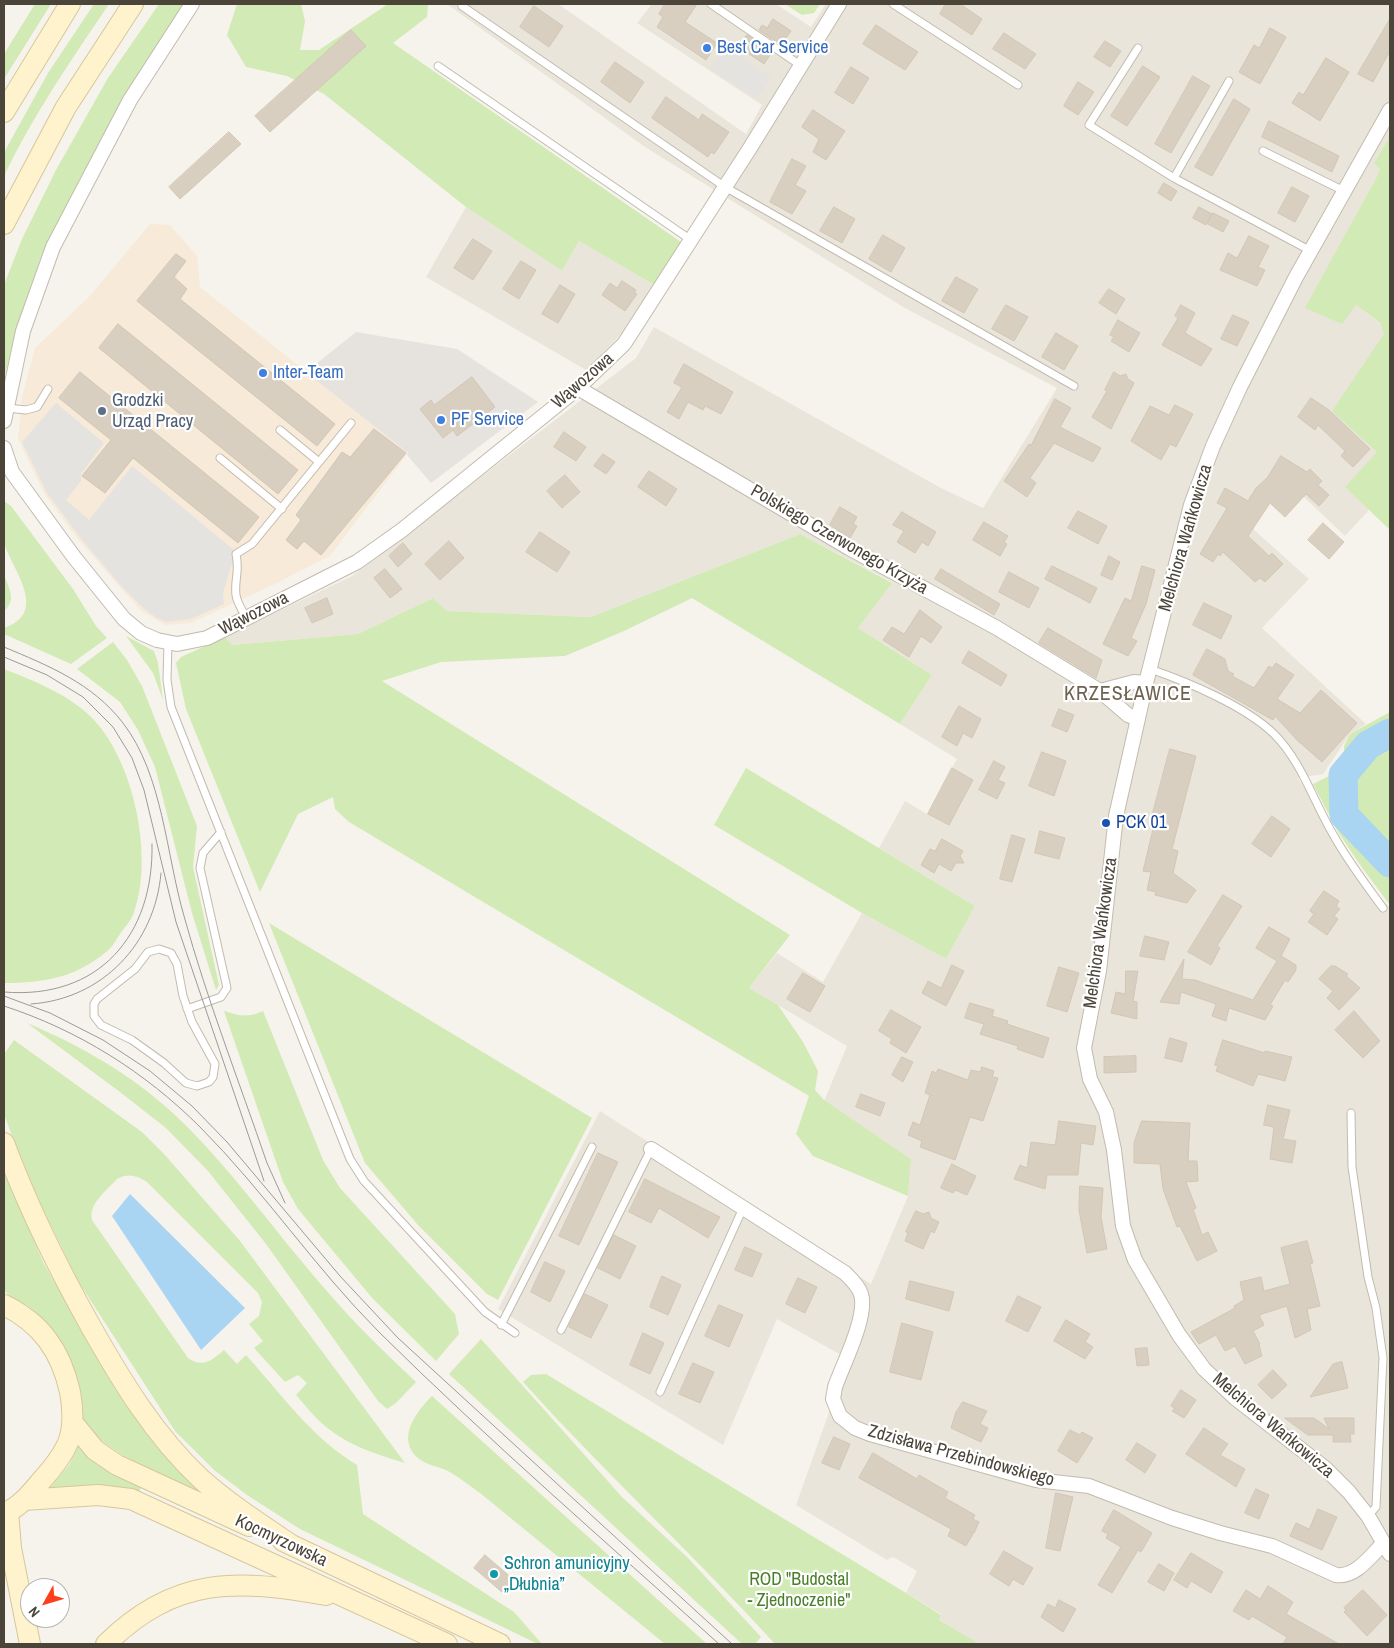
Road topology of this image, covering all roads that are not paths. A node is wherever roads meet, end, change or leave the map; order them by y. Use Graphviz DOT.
graph roads {
  1 [pos="70,4"];
  2 [pos="133,4"];
  3 [pos="192,4"];
  4 [pos="710,4"];
  5 [pos="839,4"];
  6 [pos="893,4"];
  7 [pos="462,6"];
  8 [pos="1138,48"];
  9 [pos="800,65"];
  10 [pos="438,66"];
  11 [pos="1229,81"];
  12 [pos="1018,85"];
  13 [pos="1390,110"];
  14 [pos="4,112"];
  15 [pos="1263,151"];
  16 [pos="1174,178"];
  17 [pos="724,186"];
  18 [pos="1344,191"];
  19 [pos="4,224"];
  20 [pos="691,240"];
  21 [pos="1311,251"];
  22 [pos="1074,386"];
  23 [pos="578,388"];
  24 [pos="48,389"];
  25 [pos="5,414"];
  26 [pos="351,423"];
  27 [pos="280,430"];
  28 [pos="4,448"];
  29 [pos="220,458"];
  30 [pos="319,462"];
  31 [pos="282,509"];
  32 [pos="246,618"];
  33 [pos="168,643"];
  34 [pos="1148,676"];
  35 [pos="1100,691"];
  36 [pos="1138,719"];
  37 [pos="221,832"];
  38 [pos="1383,908"];
  39 [pos="187,1009"];
  40 [pos="1351,1113"];
  41 [pos="4,1143"];
  42 [pos="592,1147"];
  43 [pos="651,1149"];
  44 [pos="743,1208"];
  45 [pos="4,1305"];
  46 [pos="502,1325"];
  47 [pos="561,1330"];
  48 [pos="515,1333"];
  49 [pos="660,1392"];
  50 [pos="73,1423"];
  51 [pos="12,1508"];
  52 [pos="1368,1516"];
  53 [pos="293,1546"];
  54 [pos="1387,1548"];
  55 [pos="355,1601"];
  56 [pos="30,1644"];
  57 [pos="106,1644"];
  58 [pos="447,1644"];
  59 [pos="500,1644"];
  1 -- 14 [label="main road"];
  2 -- 19 [label="main road"];
  3 -- 25 [label="street"];
  4 -- 9 [label="lane"];
  5 -- 9 [label="street, Wąwozowa"];
  6 -- 12 [label="lane"];
  7 -- 17 [label="lane"];
  8 -- 16 [label="lane"];
  9 -- 17 [label="street, Wąwozowa"];
  10 -- 20 [label="lane"];
  11 -- 16 [label="lane"];
  13 -- 18 [label="street, Melchiora Wańkowicza"];
  15 -- 18 [label="lane"];
  16 -- 21 [label="lane"];
  17 -- 20 [label="street, Wąwozowa"];
  17 -- 22 [label="lane"];
  18 -- 21 [label="street, Melchiora Wańkowicza"];
  20 -- 23 [label="street, Wąwozowa"];
  21 -- 34 [label="street, Melchiora Wańkowicza"];
  23 -- 32 [label="street, Wąwozowa"];
  23 -- 35 [label="street, Polskiego Czerwonego Krzyża"];
  24 -- 25 [label="lane"];
  26 -- 30 [label="lane"];
  27 -- 30 [label="lane"];
  28 -- 33 [label="street"];
  29 -- 31 [label="lane"];
  30 -- 31 [label="lane"];
  31 -- 32 [label="lane"];
  32 -- 33 [label="street, Wąwozowa"];
  33 -- 37 [label="lane"];
  34 -- 35 [label="street"];
  34 -- 36 [label="street, Melchiora Wańkowicza"];
  34 -- 38 [label="lane"];
  35 -- 36 [label="street, Polskiego Czerwonego Krzyża"];
  36 -- 52 [label="street, Melchiora Wańkowicza"];
  37 -- 39 [label="lane"];
  37 -- 46 [label="lane"];
  39 -- 39 [label="lane"];
  40 -- 52 [label="lane"];
  41 -- 53 [label="main road"];
  42 -- 46 [label="lane"];
  43 -- 44 [label="street, Zdzisława Przebindowskiego"];
  43 -- 47 [label="lane"];
  44 -- 49 [label="lane"];
  44 -- 54 [label="street, Zdzisława Przebindowskiego"];
  45 -- 50 [label="main road"];
  46 -- 48 [label="lane"];
  50 -- 51 [label="main road"];
  50 -- 53 [label="main road, Kocmyrzowska"];
  51 -- 55 [label="main road, Kocmyrzowska"];
  51 -- 56 [label="main road"];
  52 -- 54 [label="street, Melchiora Wańkowicza"];
  53 -- 59 [label="main road, Kocmyrzowska"];
  55 -- 57 [label="main road"];
  55 -- 58 [label="main road, Kocmyrzowska"];
}
